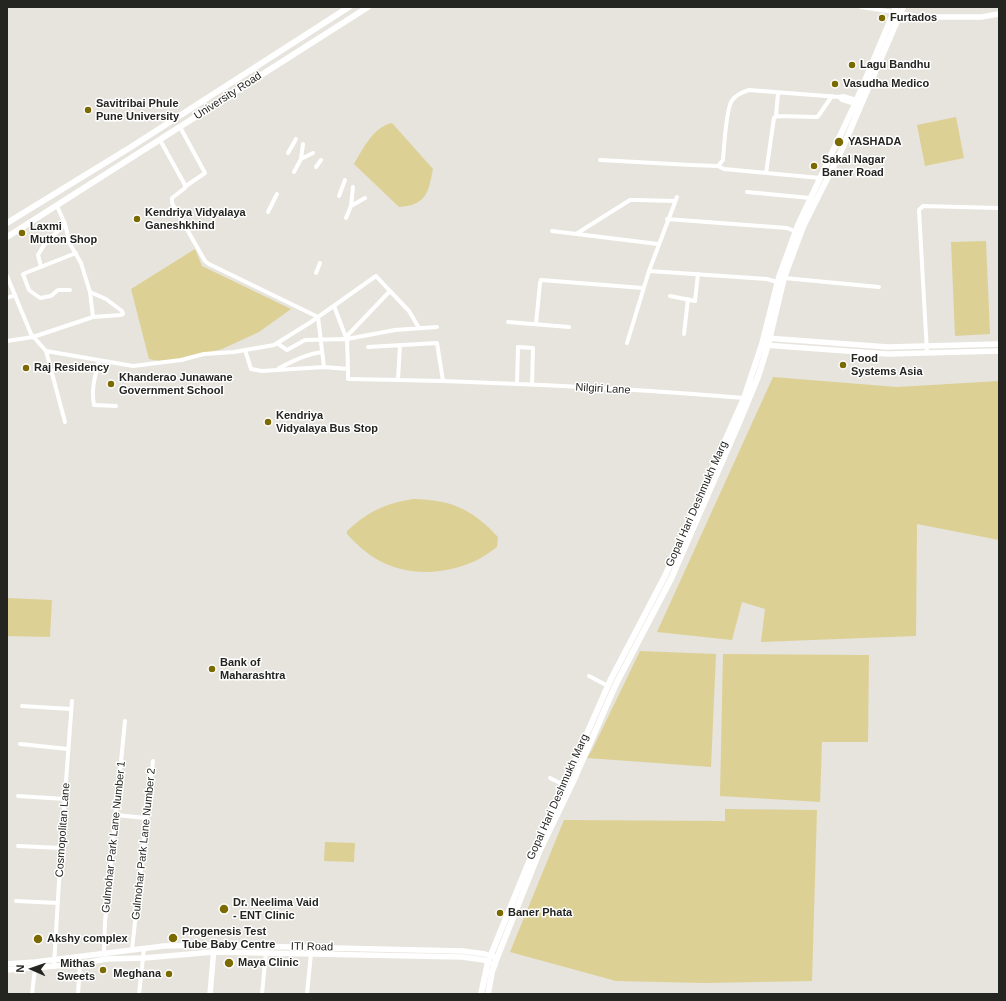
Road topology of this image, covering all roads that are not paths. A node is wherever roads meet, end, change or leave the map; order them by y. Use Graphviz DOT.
graph roads {
  1 [pos="349,7"];
  2 [pos="368,7"];
  3 [pos="861,7"];
  4 [pos="903,7"];
  5 [pos="897,11"];
  6 [pos="999,14"];
  7 [pos="778,93"];
  8 [pos="832,96"];
  9 [pos="856,102"];
  10 [pos="776,116"];
  11 [pos="180,127"];
  12 [pos="296,139"];
  13 [pos="160,140"];
  14 [pos="303,144"];
  15 [pos="288,153"];
  16 [pos="313,153"];
  17 [pos="301,159"];
  18 [pos="321,160"];
  19 [pos="600,160"];
  20 [pos="718,166"];
  21 [pos="316,167"];
  22 [pos="294,172"];
  23 [pos="766,173"];
  24 [pos="820,178"];
  25 [pos="345,180"];
  26 [pos="186,186"];
  27 [pos="353,187"];
  28 [pos="748,192"];
  29 [pos="277,194"];
  30 [pos="339,196"];
  31 [pos="365,198"];
  32 [pos="810,198"];
  33 [pos="57,206"];
  34 [pos="351,206"];
  35 [pos="999,208"];
  36 [pos="268,212"];
  37 [pos="346,218"];
  38 [pos="667,220"];
  39 [pos="7,223"];
  40 [pos="65,224"];
  41 [pos="552,231"];
  42 [pos="798,233"];
  43 [pos="576,234"];
  44 [pos="7,237"];
  45 [pos="658,244"];
  46 [pos="76,254"];
  47 [pos="320,264"];
  48 [pos="41,267"];
  49 [pos="649,271"];
  50 [pos="316,273"];
  51 [pos="698,274"];
  52 [pos="7,276"];
  53 [pos="784,278"];
  54 [pos="777,282"];
  55 [pos="879,287"];
  56 [pos="643,288"];
  57 [pos="70,290"];
  58 [pos="390,291"];
  59 [pos="90,292"];
  60 [pos="15,295"];
  61 [pos="670,296"];
  62 [pos="7,298"];
  63 [pos="688,299"];
  64 [pos="334,306"];
  65 [pos="93,317"];
  66 [pos="318,317"];
  67 [pos="508,322"];
  68 [pos="536,324"];
  69 [pos="569,327"];
  70 [pos="419,328"];
  71 [pos="437,328"];
  72 [pos="684,334"];
  73 [pos="33,337"];
  74 [pos="346,338"];
  75 [pos="767,338"];
  76 [pos="321,339"];
  77 [pos="7,341"];
  78 [pos="277,343"];
  79 [pos="627,343"];
  80 [pos="999,344"];
  81 [pos="400,345"];
  82 [pos="765,345"];
  83 [pos="927,346"];
  84 [pos="368,347"];
  85 [pos="245,350"];
  86 [pos="46,351"];
  87 [pos="999,351"];
  88 [pos="322,352"];
  89 [pos="928,353"];
  90 [pos="99,361"];
  91 [pos="324,367"];
  92 [pos="348,369"];
  93 [pos="277,370"];
  94 [pos="398,380"];
  95 [pos="443,381"];
  96 [pos="517,384"];
  97 [pos="532,385"];
  98 [pos="744,398"];
  99 [pos="116,406"];
  100 [pos="64,422"];
  101 [pos="673,566"];
  102 [pos="589,676"];
  103 [pos="608,686"];
  104 [pos="72,702"];
  105 [pos="22,706"];
  106 [pos="71,709"];
  107 [pos="125,721"];
  108 [pos="20,744"];
  109 [pos="68,750"];
  110 [pos="153,761"];
  111 [pos="550,778"];
  112 [pos="564,785"];
  113 [pos="18,796"];
  114 [pos="65,798"];
  115 [pos="116,815"];
  116 [pos="146,818"];
  117 [pos="18,846"];
  118 [pos="61,848"];
  119 [pos="16,901"];
  120 [pos="58,902"];
  121 [pos="311,947"];
  122 [pos="349,948"];
  123 [pos="144,949"];
  124 [pos="214,949"];
  125 [pos="132,950"];
  126 [pos="266,952"];
  127 [pos="104,954"];
  128 [pos="311,954"];
  129 [pos="348,955"];
  130 [pos="144,958"];
  131 [pos="54,959"];
  132 [pos="493,960"];
  133 [pos="7,964"];
  134 [pos="80,964"];
  135 [pos="54,965"];
  136 [pos="35,968"];
  137 [pos="7,970"];
  138 [pos="32,994"];
  139 [pos="78,994"];
  140 [pos="139,994"];
  141 [pos="210,994"];
  142 [pos="262,994"];
  143 [pos="307,994"];
  144 [pos="481,994"];
  145 [pos="488,994"];
  1 -- 39 [label="main road, University Road"];
  2 -- 11 [label="main road, University Road"];
  3 -- 5 [label="street"];
  4 -- 5 [label="main road, Gopal Hari Deshmukh Marg"];
  5 -- 6 [label="main road"];
  5 -- 9 [label="main road, Gopal Hari Deshmukh Marg"];
  5 -- 42 [label="main road, Gopal Hari Deshmukh Marg"];
  7 -- 8 [label="street"];
  7 -- 10 [label="street"];
  7 -- 20 [label="street"];
  8 -- 9 [label="street"];
  8 -- 10 [label="street"];
  9 -- 24 [label="main road, Gopal Hari Deshmukh Marg"];
  10 -- 23 [label="street"];
  11 -- 13 [label="main road, University Road"];
  11 -- 26 [label="street"];
  12 -- 15 [label="street"];
  13 -- 26 [label="street"];
  13 -- 33 [label="main road, University Road"];
  14 -- 17 [label="street"];
  16 -- 17 [label="street"];
  17 -- 22 [label="street"];
  18 -- 21 [label="street"];
  19 -- 20 [label="street"];
  20 -- 23 [label="street"];
  23 -- 24 [label="street"];
  24 -- 32 [label="main road, Gopal Hari Deshmukh Marg"];
  25 -- 30 [label="street"];
  26 -- 66 [label="street"];
  27 -- 34 [label="street"];
  28 -- 32 [label="street"];
  29 -- 36 [label="street"];
  31 -- 34 [label="street"];
  32 -- 42 [label="main road, Gopal Hari Deshmukh Marg"];
  33 -- 40 [label="street"];
  33 -- 44 [label="main road, University Road"];
  34 -- 37 [label="street"];
  35 -- 83 [label="street"];
  38 -- 42 [label="street"];
  38 -- 43 [label="street"];
  38 -- 45 [label="street"];
  40 -- 46 [label="street"];
  40 -- 48 [label="street"];
  41 -- 43 [label="street"];
  42 -- 53 [label="main road, Gopal Hari Deshmukh Marg"];
  42 -- 54 [label="main road, Gopal Hari Deshmukh Marg"];
  43 -- 45 [label="street"];
  45 -- 49 [label="street"];
  46 -- 48 [label="street"];
  46 -- 59 [label="street"];
  47 -- 50 [label="street"];
  48 -- 57 [label="street"];
  49 -- 51 [label="street"];
  49 -- 56 [label="street"];
  51 -- 54 [label="street"];
  51 -- 63 [label="street"];
  52 -- 60 [label="street"];
  53 -- 55 [label="street"];
  53 -- 75 [label="main road, Gopal Hari Deshmukh Marg"];
  54 -- 75 [label="main road, Gopal Hari Deshmukh Marg"];
  56 -- 68 [label="street"];
  56 -- 79 [label="street"];
  58 -- 64 [label="street"];
  58 -- 70 [label="street"];
  58 -- 74 [label="street"];
  59 -- 65 [label="street"];
  59 -- 65 [label="street"];
  60 -- 62 [label="street"];
  60 -- 73 [label="street"];
  61 -- 63 [label="street"];
  63 -- 72 [label="street"];
  64 -- 66 [label="street"];
  64 -- 74 [label="street"];
  65 -- 73 [label="street"];
  66 -- 76 [label="street"];
  66 -- 78 [label="street"];
  67 -- 68 [label="street"];
  68 -- 69 [label="street"];
  70 -- 71 [label="street"];
  70 -- 74 [label="street"];
  73 -- 77 [label="street"];
  73 -- 86 [label="street"];
  74 -- 76 [label="street"];
  74 -- 92 [label="street"];
  75 -- 82 [label="main road, Gopal Hari Deshmukh Marg"];
  75 -- 83 [label="main road"];
  76 -- 78 [label="street"];
  76 -- 88 [label="street"];
  78 -- 85 [label="street"];
  80 -- 83 [label="main road"];
  81 -- 84 [label="street"];
  81 -- 94 [label="street"];
  81 -- 95 [label="street"];
  82 -- 89 [label="main road"];
  82 -- 98 [label="main road, Gopal Hari Deshmukh Marg"];
  82 -- 101 [label="main road, Gopal Hari Deshmukh Marg"];
  83 -- 89 [label="street"];
  85 -- 90 [label="street"];
  85 -- 93 [label="street"];
  86 -- 90 [label="street"];
  86 -- 100 [label="street"];
  87 -- 89 [label="main road"];
  88 -- 91 [label="street"];
  88 -- 93 [label="street"];
  90 -- 99 [label="street"];
  91 -- 92 [label="street"];
  91 -- 93 [label="street"];
  92 -- 94 [label="street, Nilgiri Lane"];
  94 -- 95 [label="street, Nilgiri Lane"];
  95 -- 96 [label="street, Nilgiri Lane"];
  96 -- 97 [label="street, Nilgiri Lane"];
  96 -- 97 [label="street"];
  97 -- 98 [label="street, Nilgiri Lane"];
  98 -- 101 [label="main road, Gopal Hari Deshmukh Marg"];
  101 -- 103 [label="main road, Gopal Hari Deshmukh Marg"];
  101 -- 132 [label="main road, Gopal Hari Deshmukh Marg"];
  102 -- 103 [label="street"];
  103 -- 112 [label="main road, Gopal Hari Deshmukh Marg"];
  104 -- 106 [label="street, Cosmopolitan Lane"];
  105 -- 106 [label="street"];
  106 -- 109 [label="street, Cosmopolitan Lane"];
  107 -- 115 [label="street, Gulmohar Park Lane Number 1"];
  108 -- 109 [label="street"];
  109 -- 114 [label="street, Cosmopolitan Lane"];
  110 -- 116 [label="street, Gulmohar Park Lane Number 2"];
  111 -- 112 [label="street"];
  112 -- 132 [label="main road, Gopal Hari Deshmukh Marg"];
  113 -- 114 [label="street"];
  114 -- 118 [label="street, Cosmopolitan Lane"];
  115 -- 116 [label="street"];
  115 -- 127 [label="street, Gulmohar Park Lane Number 1"];
  116 -- 125 [label="street, Gulmohar Park Lane Number 2"];
  117 -- 118 [label="street"];
  118 -- 120 [label="street, Cosmopolitan Lane"];
  119 -- 120 [label="street"];
  120 -- 131 [label="street, Cosmopolitan Lane"];
  121 -- 122 [label="main road, ITI Road"];
  121 -- 124 [label="main road, ITI Road"];
  121 -- 128 [label="street"];
  122 -- 129 [label="street"];
  122 -- 132 [label="main road, ITI Road"];
  123 -- 124 [label="main road, ITI Road"];
  123 -- 125 [label="main road, ITI Road"];
  123 -- 130 [label="street"];
  124 -- 126 [label="main road, ITI Road"];
  124 -- 130 [label="main road, ITI Road"];
  124 -- 141 [label="main road"];
  125 -- 127 [label="main road, ITI Road"];
  126 -- 128 [label="main road, ITI Road"];
  126 -- 142 [label="street"];
  127 -- 131 [label="main road, ITI Road"];
  128 -- 129 [label="main road, ITI Road"];
  128 -- 143 [label="street"];
  129 -- 132 [label="main road, ITI Road"];
  130 -- 134 [label="main road, ITI Road"];
  130 -- 140 [label="street"];
  131 -- 133 [label="main road, ITI Road"];
  131 -- 135 [label="street, Cosmopolitan Lane"];
  132 -- 144 [label="main road, Gopal Hari Deshmukh Marg"];
  132 -- 145 [label="main road, Gopal Hari Deshmukh Marg"];
  134 -- 135 [label="main road, ITI Road"];
  134 -- 139 [label="street"];
  135 -- 136 [label="main road, ITI Road"];
  136 -- 137 [label="main road, ITI Road"];
  136 -- 138 [label="street"];
}
